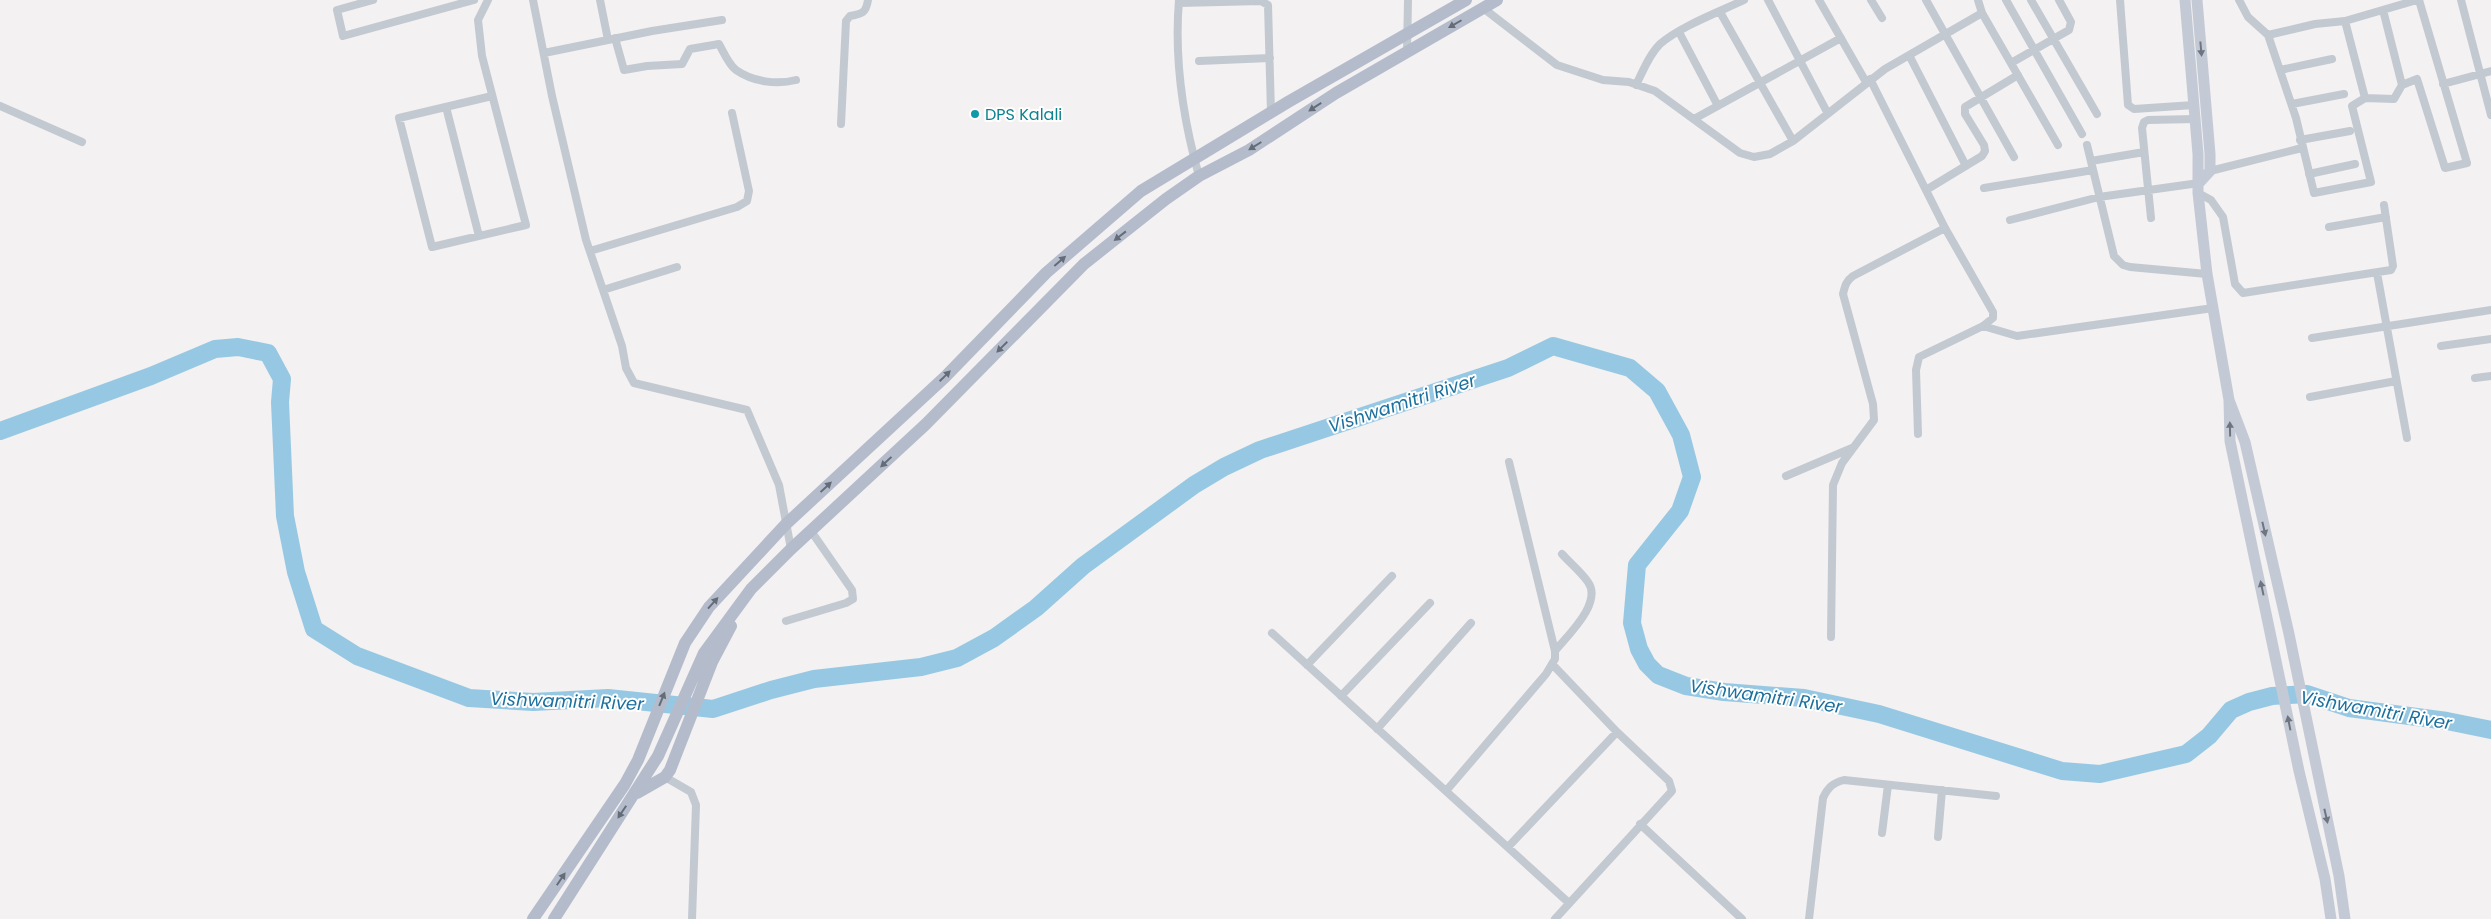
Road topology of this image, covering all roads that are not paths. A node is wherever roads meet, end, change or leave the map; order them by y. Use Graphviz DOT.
graph roads {
  1 [pos="373,0"];
  2 [pos="474,0"];
  3 [pos="488,0"];
  4 [pos="533,0"];
  5 [pos="600,0"];
  6 [pos="868,0"];
  7 [pos="1408,0"];
  8 [pos="1466,0"];
  9 [pos="1498,0"];
  10 [pos="1744,0"];
  11 [pos="1768,0"];
  12 [pos="1819,0"];
  13 [pos="1871,0"];
  14 [pos="1926,0"];
  15 [pos="1978,0"];
  16 [pos="2006,0"];
  17 [pos="2031,0"];
  18 [pos="2059,0"];
  19 [pos="2120,0"];
  20 [pos="2184,0"];
  21 [pos="2197,0"];
  22 [pos="2239,0"];
  23 [pos="2418,0"];
  24 [pos="2462,0"];
  25 [pos="1179,1"];
  26 [pos="1483,8"];
  27 [pos="2383,10"];
  28 [pos="1720,12"];
  29 [pos="1982,13"];
  30 [pos="1882,18"];
  31 [pos="722,20"];
  32 [pos="2345,21"];
  33 [pos="1679,32"];
  34 [pos="1406,35"];
  35 [pos="1944,35"];
  36 [pos="2268,35"];
  37 [pos="1841,38"];
  38 [pos="2054,38"];
  39 [pos="611,39"];
  40 [pos="2034,50"];
  41 [pos="1407,52"];
  42 [pos="544,53"];
  43 [pos="1908,55"];
  44 [pos="1270,58"];
  45 [pos="2332,59"];
  46 [pos="1199,61"];
  47 [pos="1800,61"];
  48 [pos="2011,63"];
  49 [pos="2280,70"];
  50 [pos="2491,71"];
  51 [pos="2480,74"];
  52 [pos="2018,75"];
  53 [pos="796,80"];
  54 [pos="1868,80"];
  55 [pos="1760,83"];
  56 [pos="1636,84"];
  57 [pos="2443,84"];
  58 [pos="2402,85"];
  59 [pos="2344,94"];
  60 [pos="492,96"];
  61 [pos="1981,97"];
  62 [pos="2365,98"];
  63 [pos="2194,104"];
  64 [pos="2292,104"];
  65 [pos="0,106"];
  66 [pos="1718,106"];
  67 [pos="446,107"];
  68 [pos="1827,112"];
  69 [pos="732,113"];
  70 [pos="1271,113"];
  71 [pos="2097,114"];
  72 [pos="2491,115"];
  73 [pos="1694,119"];
  74 [pos="2195,119"];
  75 [pos="841,124"];
  76 [pos="2350,131"];
  77 [pos="2082,134"];
  78 [pos="1793,141"];
  79 [pos="82,142"];
  80 [pos="2301,144"];
  81 [pos="2058,145"];
  82 [pos="2087,145"];
  83 [pos="2144,152"];
  84 [pos="2014,157"];
  85 [pos="1194,160"];
  86 [pos="2091,161"];
  87 [pos="2355,164"];
  88 [pos="1966,166"];
  89 [pos="2093,170"];
  90 [pos="2210,171"];
  91 [pos="2309,174"];
  92 [pos="1199,176"];
  93 [pos="1984,188"];
  94 [pos="2199,188"];
  95 [pos="1926,190"];
  96 [pos="2147,191"];
  97 [pos="2099,198"];
  98 [pos="2384,205"];
  99 [pos="2386,217"];
  100 [pos="2151,218"];
  101 [pos="2010,220"];
  102 [pos="2329,227"];
  103 [pos="1945,228"];
  104 [pos="479,236"];
  105 [pos="590,251"];
  106 [pos="677,267"];
  107 [pos="2377,273"];
  108 [pos="2207,274"];
  109 [pos="603,290"];
  110 [pos="2213,308"];
  111 [pos="2491,310"];
  112 [pos="1983,326"];
  113 [pos="2386,326"];
  114 [pos="2312,338"];
  115 [pos="2491,339"];
  116 [pos="2441,346"];
  117 [pos="2491,376"];
  118 [pos="2476,378"];
  119 [pos="2396,381"];
  120 [pos="2310,397"];
  121 [pos="2229,400"];
  122 [pos="1918,434"];
  123 [pos="2407,438"];
  124 [pos="1854,447"];
  125 [pos="1509,462"];
  126 [pos="1786,476"];
  127 [pos="786,524"];
  128 [pos="811,530"];
  129 [pos="791,549"];
  130 [pos="1562,554"];
  131 [pos="1392,576"];
  132 [pos="1430,603"];
  133 [pos="786,621"];
  134 [pos="1471,623"];
  135 [pos="1272,633"];
  136 [pos="1832,637"];
  137 [pos="1555,651"];
  138 [pos="708,658"];
  139 [pos="1552,664"];
  140 [pos="1307,665"];
  141 [pos="1342,696"];
  142 [pos="1377,729"];
  143 [pos="1617,732"];
  144 [pos="665,777"];
  145 [pos="1888,785"];
  146 [pos="1942,790"];
  147 [pos="1446,791"];
  148 [pos="633,795"];
  149 [pos="1996,796"];
  150 [pos="1640,824"];
  151 [pos="1882,833"];
  152 [pos="1938,837"];
  153 [pos="1508,847"];
  154 [pos="1570,904"];
  155 [pos="533,919"];
  156 [pos="554,919"];
  157 [pos="692,919"];
  158 [pos="1556,919"];
  159 [pos="1742,919"];
  160 [pos="1809,919"];
  161 [pos="2331,919"];
  162 [pos="2346,919"];
  1 -- 2 [label="street"];
  3 -- 60 [label="street"];
  4 -- 42 [label="street"];
  5 -- 39 [label="street"];
  6 -- 75 [label="street"];
  7 -- 34 [label="street"];
  8 -- 34 [label="main road"];
  9 -- 26 [label="main road"];
  10 -- 28 [label="street"];
  11 -- 47 [label="street"];
  12 -- 37 [label="street"];
  13 -- 30 [label="street"];
  14 -- 35 [label="street"];
  15 -- 29 [label="street"];
  16 -- 40 [label="street"];
  17 -- 38 [label="street"];
  18 -- 38 [label="street"];
  19 -- 63 [label="street"];
  20 -- 63 [label="street"];
  21 -- 90 [label="street, one-way"];
  22 -- 36 [label="street"];
  23 -- 27 [label="street"];
  23 -- 57 [label="street"];
  24 -- 51 [label="street"];
  25 -- 44 [label="street"];
  25 -- 85 [label="street"];
  26 -- 41 [label="main road, one-way"];
  26 -- 56 [label="street"];
  27 -- 32 [label="street"];
  27 -- 58 [label="street"];
  28 -- 33 [label="street"];
  28 -- 55 [label="street"];
  29 -- 35 [label="street"];
  29 -- 48 [label="street"];
  31 -- 39 [label="street"];
  32 -- 36 [label="street"];
  32 -- 62 [label="street"];
  33 -- 56 [label="street"];
  33 -- 66 [label="street"];
  34 -- 41 [label="street"];
  34 -- 70 [label="main road"];
  35 -- 43 [label="street"];
  35 -- 61 [label="street"];
  36 -- 49 [label="street"];
  37 -- 47 [label="street"];
  37 -- 54 [label="street"];
  38 -- 40 [label="street"];
  38 -- 71 [label="street"];
  39 -- 42 [label="street"];
  39 -- 53 [label="street"];
  40 -- 48 [label="street"];
  40 -- 77 [label="street"];
  41 -- 92 [label="main road, one-way"];
  42 -- 105 [label="street"];
  43 -- 54 [label="street"];
  43 -- 88 [label="street"];
  44 -- 46 [label="street"];
  44 -- 70 [label="street"];
  45 -- 49 [label="street"];
  47 -- 55 [label="street"];
  47 -- 68 [label="street"];
  48 -- 52 [label="street"];
  49 -- 64 [label="street"];
  50 -- 51 [label="street"];
  51 -- 57 [label="street"];
  51 -- 72 [label="street"];
  52 -- 61 [label="street"];
  52 -- 81 [label="street"];
  54 -- 68 [label="street"];
  54 -- 95 [label="street"];
  55 -- 66 [label="street"];
  55 -- 78 [label="street"];
  56 -- 73 [label="street"];
  57 -- 58 [label="street"];
  58 -- 62 [label="street"];
  59 -- 64 [label="street"];
  60 -- 67 [label="street"];
  60 -- 104 [label="street"];
  61 -- 84 [label="street"];
  61 -- 88 [label="street"];
  62 -- 91 [label="street"];
  63 -- 74 [label="street"];
  64 -- 80 [label="street"];
  65 -- 79 [label="street"];
  66 -- 73 [label="street"];
  67 -- 104 [label="street"];
  67 -- 104 [label="street"];
  68 -- 78 [label="street"];
  69 -- 105 [label="street"];
  70 -- 85 [label="main road"];
  73 -- 78 [label="street"];
  74 -- 83 [label="street"];
  74 -- 94 [label="street"];
  76 -- 80 [label="street"];
  80 -- 90 [label="street"];
  80 -- 91 [label="street"];
  82 -- 86 [label="street"];
  83 -- 86 [label="street"];
  83 -- 96 [label="street"];
  85 -- 92 [label="street"];
  127 -- 85 [label="main road, one-way"];
  86 -- 89 [label="street"];
  87 -- 91 [label="street"];
  88 -- 95 [label="street"];
  89 -- 93 [label="street"];
  89 -- 97 [label="street"];
  90 -- 94 [label="street"];
  92 -- 128 [label="main road, one-way"];
  94 -- 96 [label="street"];
  94 -- 107 [label="street"];
  94 -- 108 [label="street"];
  95 -- 103 [label="street"];
  96 -- 97 [label="street"];
  96 -- 100 [label="street"];
  97 -- 101 [label="street"];
  97 -- 108 [label="street"];
  98 -- 99 [label="street"];
  99 -- 102 [label="street"];
  99 -- 107 [label="street"];
  103 -- 112 [label="street"];
  103 -- 124 [label="street"];
  105 -- 109 [label="street"];
  106 -- 109 [label="street"];
  107 -- 113 [label="street"];
  108 -- 110 [label="street"];
  109 -- 127 [label="street"];
  110 -- 112 [label="street"];
  110 -- 121 [label="street"];
  111 -- 113 [label="street"];
  112 -- 122 [label="street"];
  113 -- 114 [label="street"];
  113 -- 119 [label="street"];
  115 -- 116 [label="street"];
  117 -- 118 [label="street"];
  119 -- 120 [label="street"];
  119 -- 123 [label="street"];
  161 -- 121 [label="street, one-way"];
  121 -- 162 [label="street, one-way"];
  124 -- 126 [label="street"];
  124 -- 136 [label="street"];
  125 -- 137 [label="street"];
  127 -- 129 [label="street"];
  155 -- 127 [label="main road, one-way"];
  128 -- 129 [label="main road"];
  128 -- 133 [label="street"];
  129 -- 138 [label="main road"];
  130 -- 137 [label="street"];
  131 -- 140 [label="street"];
  132 -- 141 [label="street"];
  134 -- 142 [label="street"];
  135 -- 140 [label="street"];
  137 -- 139 [label="street"];
  138 -- 144 [label="main road"];
  138 -- 148 [label="main road"];
  139 -- 143 [label="street"];
  139 -- 147 [label="street"];
  140 -- 141 [label="street"];
  141 -- 142 [label="street"];
  142 -- 147 [label="street"];
  143 -- 150 [label="street"];
  143 -- 153 [label="street"];
  144 -- 148 [label="main road"];
  144 -- 157 [label="street"];
  145 -- 146 [label="street"];
  145 -- 151 [label="street"];
  145 -- 160 [label="street"];
  146 -- 149 [label="street"];
  146 -- 152 [label="street"];
  147 -- 153 [label="street"];
  148 -- 156 [label="main road, one-way"];
  150 -- 154 [label="street"];
  150 -- 159 [label="street"];
  153 -- 154 [label="street"];
  154 -- 158 [label="street"];
}
